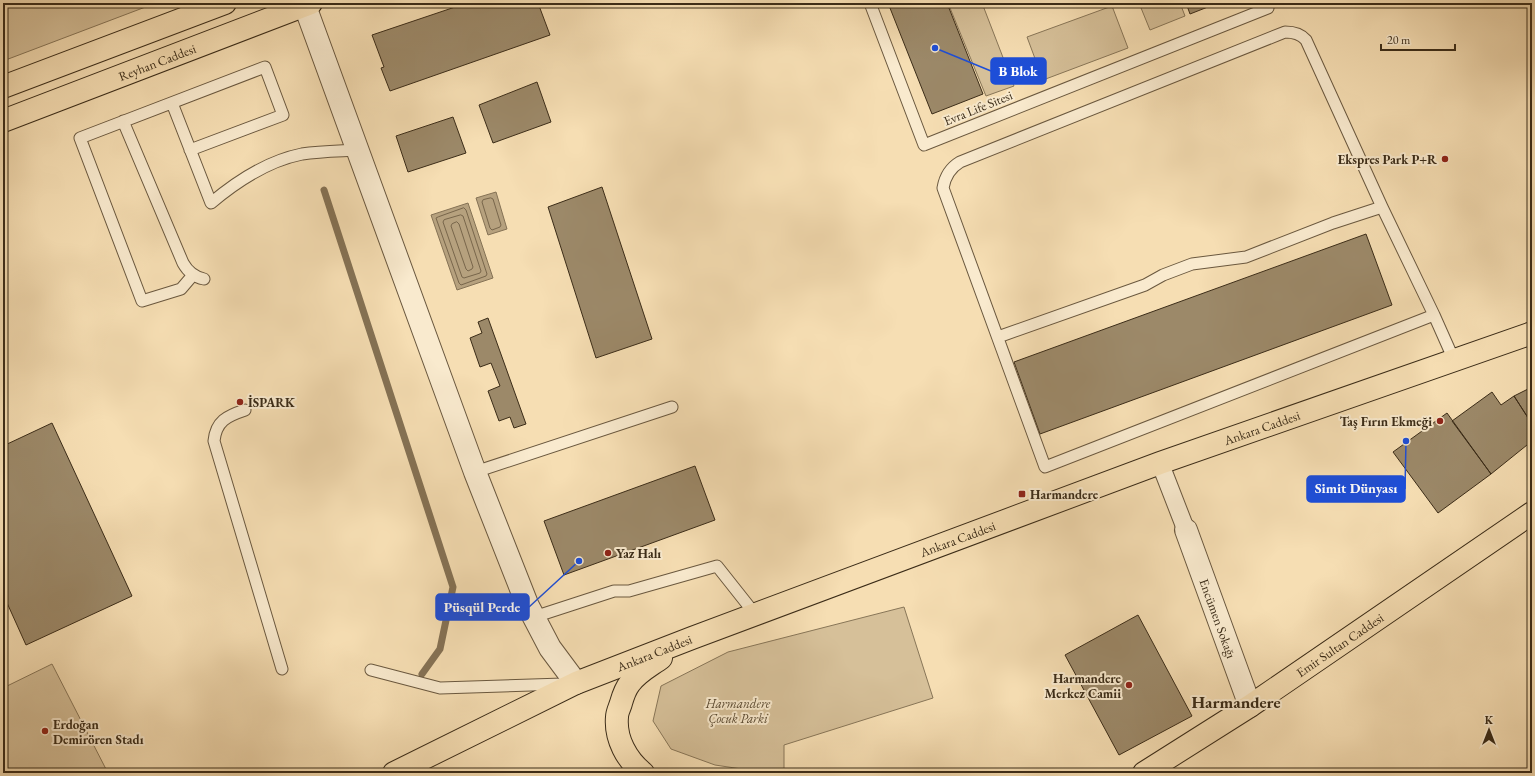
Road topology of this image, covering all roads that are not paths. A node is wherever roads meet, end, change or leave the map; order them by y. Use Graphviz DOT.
graph roads {
  1 [pos="225,3"];
  2 [pos="870,3"];
  3 [pos="1266,3"];
  4 [pos="308,4"];
  5 [pos="3,87"];
  6 [pos="172,103"];
  7 [pos="3,121"];
  8 [pos="123,121"];
  9 [pos="190,150"];
  10 [pos="357,150"];
  11 [pos="1382,207"];
  12 [pos="193,275"];
  13 [pos="204,279"];
  14 [pos="1434,315"];
  15 [pos="1532,333"];
  16 [pos="998,337"];
  17 [pos="1454,360"];
  18 [pos="672,407"];
  19 [pos="245,410"];
  20 [pos="1160,463"];
  21 [pos="475,472"];
  22 [pos="1532,513"];
  23 [pos="1186,530"];
  24 [pos="755,614"];
  25 [pos="534,617"];
  26 [pos="692,638"];
  27 [pos="282,669"];
  28 [pos="371,670"];
  29 [pos="576,683"];
  30 [pos="1250,706"];
  31 [pos="394,773"];
  32 [pos="643,773"];
  33 [pos="1144,773"];
  1 -- 5 [label="main road"];
  2 -- 3 [label="lane, Evra Life Sitesi"];
  4 -- 7 [label="main road, Reyhan Caddesi"];
  4 -- 10 [label="street"];
  6 -- 8 [label="lane"];
  6 -- 9 [label="lane"];
  6 -- 9 [label="lane"];
  8 -- 12 [label="lane"];
  8 -- 12 [label="lane"];
  9 -- 10 [label="lane"];
  10 -- 21 [label="street"];
  11 -- 14 [label="lane"];
  11 -- 16 [label="lane"];
  11 -- 16 [label="lane"];
  12 -- 13 [label="lane"];
  14 -- 16 [label="lane"];
  14 -- 17 [label="lane"];
  15 -- 17 [label="main road, Ankara Caddesi"];
  17 -- 20 [label="main road, Ankara Caddesi"];
  18 -- 21 [label="lane"];
  19 -- 27 [label="lane"];
  20 -- 23 [label="street"];
  20 -- 24 [label="main road, Ankara Caddesi"];
  21 -- 25 [label="street"];
  22 -- 30 [label="main road, Emir Sultan Caddesi"];
  23 -- 30 [label="street, Encümen Sokağı"];
  24 -- 25 [label="lane"];
  24 -- 26 [label="main road, Ankara Caddesi"];
  25 -- 29 [label="street"];
  26 -- 29 [label="main road, Ankara Caddesi"];
  26 -- 32 [label="main road"];
  28 -- 29 [label="lane"];
  29 -- 31 [label="main road, Ankara Caddesi"];
  30 -- 33 [label="main road, Emir Sultan Caddesi"];
}
